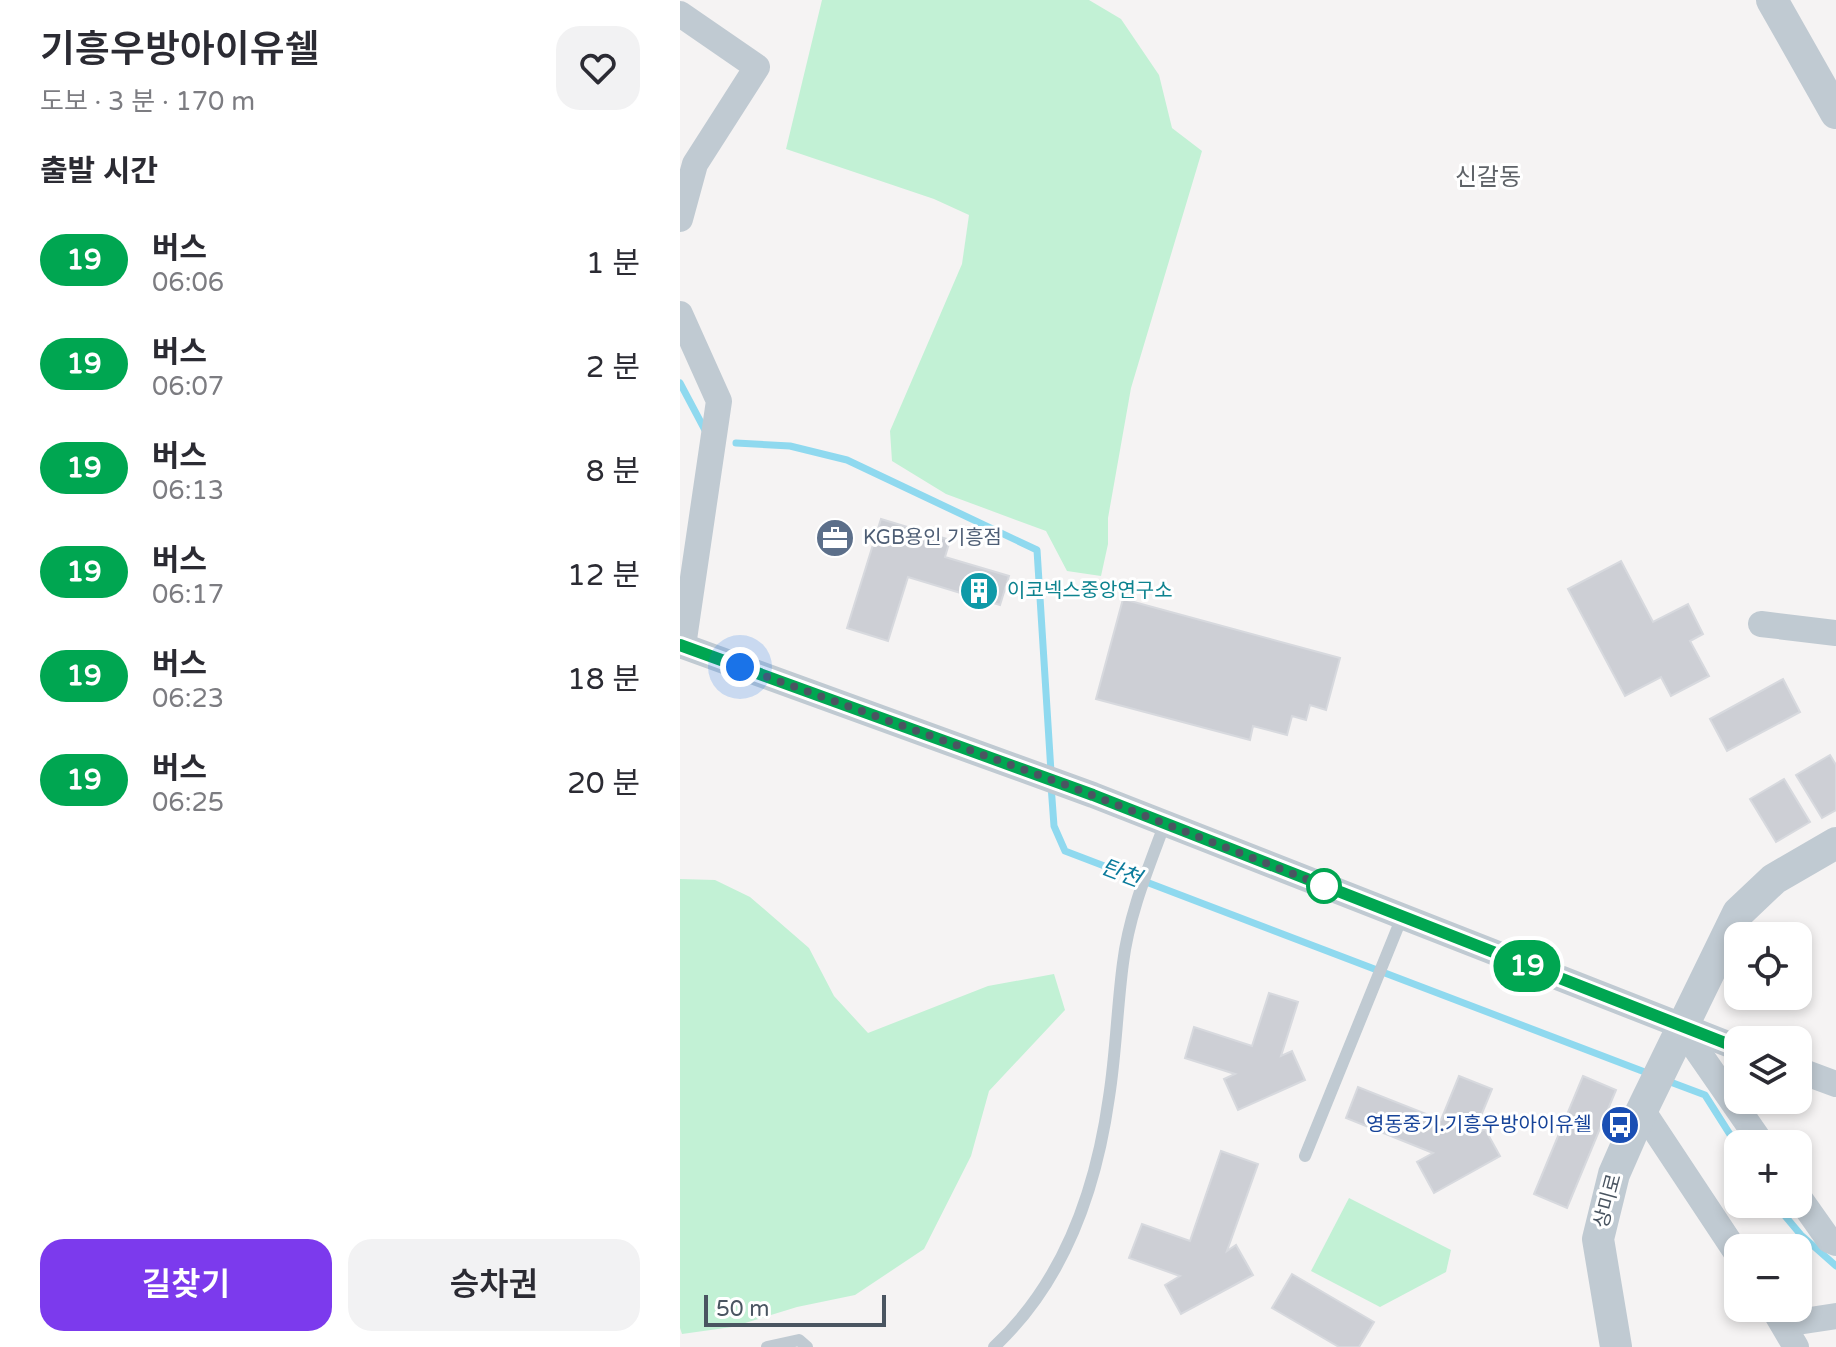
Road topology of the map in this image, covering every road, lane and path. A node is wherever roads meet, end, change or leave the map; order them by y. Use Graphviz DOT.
graph roads {
  1 [pos="1772,0"];
  2 [pos="680,14"];
  3 [pos="1836,113"];
  4 [pos="680,219"];
  5 [pos="680,314"];
  6 [pos="1761,624"];
  7 [pos="1836,633"];
  8 [pos="682,646"];
  9 [pos="1165,823"];
  10 [pos="1836,843"];
  11 [pos="1402,917"];
  12 [pos="1681,1027"];
  13 [pos="1724,1043"];
  14 [pos="1812,1075"];
  15 [pos="1836,1084"];
  16 [pos="1642,1110"];
  17 [pos="1752,1130"];
  18 [pos="1305,1156"];
  19 [pos="1812,1216"];
  20 [pos="1724,1234"];
  21 [pos="1836,1243"];
  22 [pos="1836,1316"];
  23 [pos="1784,1326"];
  24 [pos="767,1347"];
  25 [pos="807,1347"];
  26 [pos="994,1347"];
  27 [pos="1616,1347"];
  1 -- 3 [label="street"];
  2 -- 4 [label="street"];
  5 -- 8 [label="street"];
  6 -- 7 [label="street"];
  8 -- 9 [label="street"];
  9 -- 11 [label="street"];
  9 -- 26 [label="lane"];
  10 -- 12 [label="street, 상미로"];
  11 -- 12 [label="street"];
  11 -- 18 [label="lane"];
  12 -- 13 [label="street"];
  12 -- 16 [label="street, 상미로"];
  12 -- 17 [label="street"];
  14 -- 15 [label="street"];
  16 -- 20 [label="street"];
  16 -- 27 [label="street, 상미로"];
  19 -- 21 [label="street"];
  22 -- 23 [label="street"];
  24 -- 25 [label="lane"];
}
